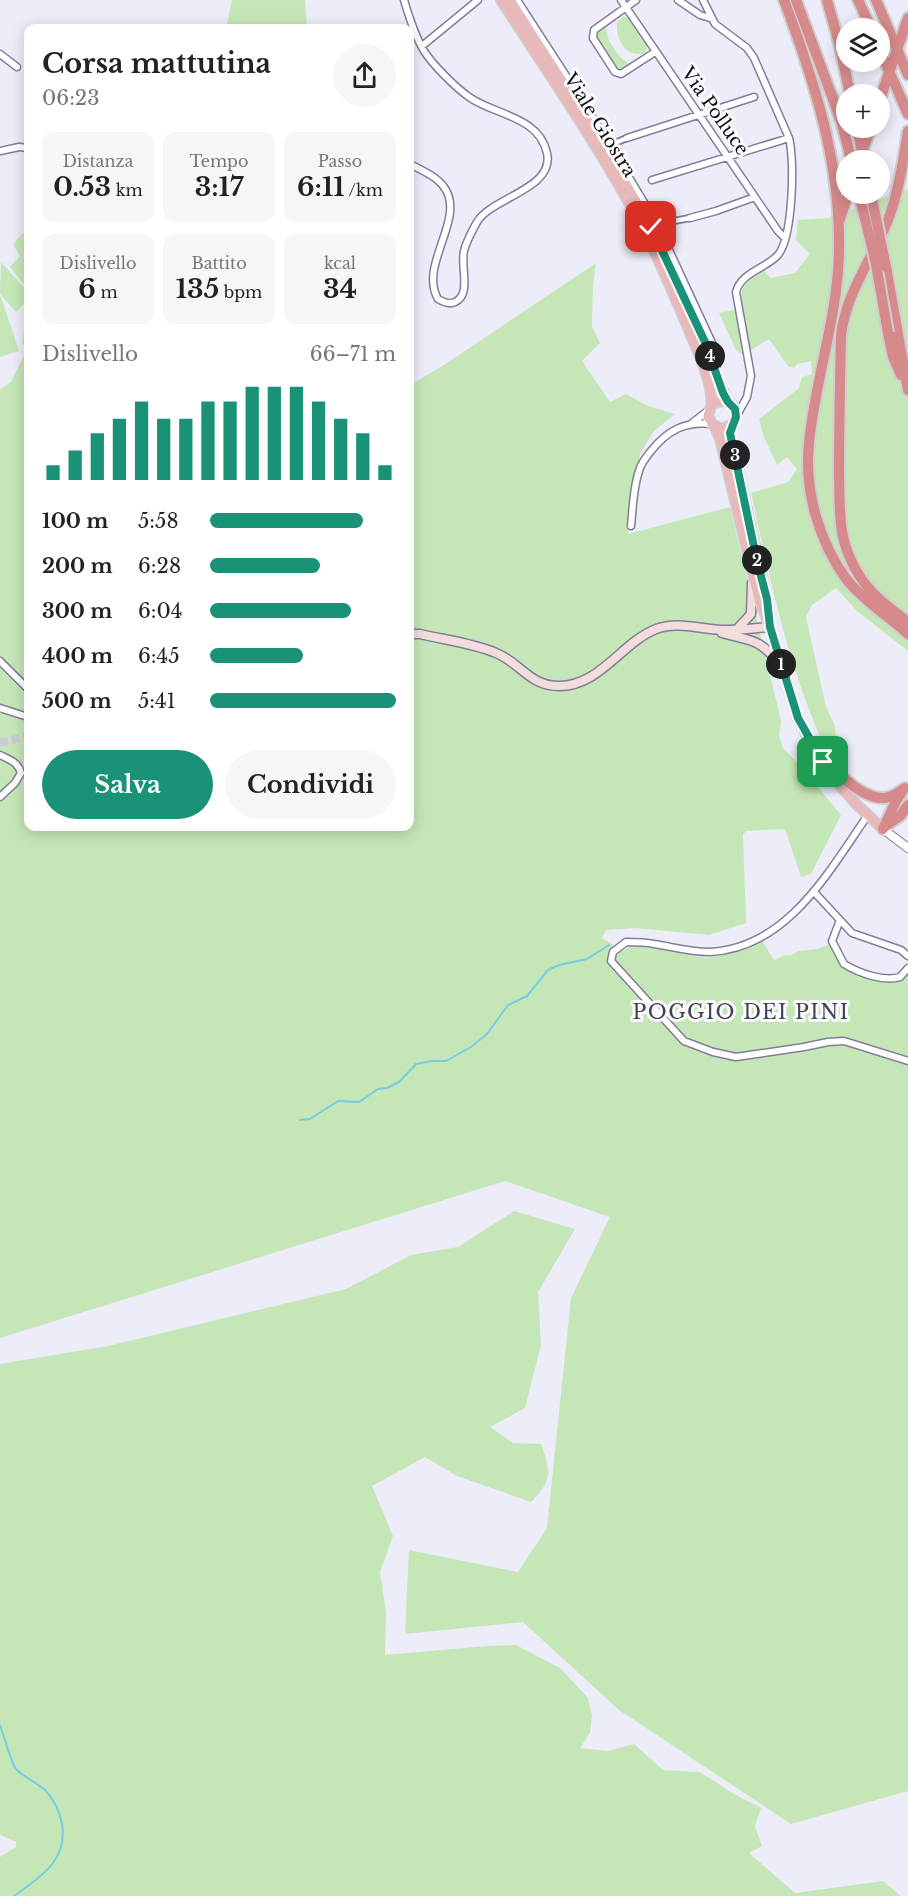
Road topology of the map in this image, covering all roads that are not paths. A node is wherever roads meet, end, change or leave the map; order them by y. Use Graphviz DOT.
graph roads {
  1 [pos="404,0"];
  2 [pos="478,0"];
  3 [pos="501,0"];
  4 [pos="510,0"];
  5 [pos="516,0"];
  6 [pos="621,0"];
  7 [pos="636,0"];
  8 [pos="678,0"];
  9 [pos="703,0"];
  10 [pos="784,0"];
  11 [pos="796,0"];
  12 [pos="827,0"];
  13 [pos="858,0"];
  14 [pos="876,0"];
  15 [pos="626,7"];
  16 [pos="711,18"];
  17 [pos="866,18"];
  18 [pos="908,18"];
  19 [pos="413,24"];
  20 [pos="414,26"];
  21 [pos="422,46"];
  22 [pos="655,52"];
  23 [pos="0,54"];
  24 [pos="17,67"];
  25 [pos="890,72"];
  26 [pos="908,75"];
  27 [pos="848,84"];
  28 [pos="885,84"];
  29 [pos="754,97"];
  30 [pos="908,114"];
  31 [pos="699,115"];
  32 [pos="908,130"];
  33 [pos="627,138"];
  34 [pos="789,138"];
  35 [pos="610,145"];
  36 [pos="24,148"];
  37 [pos="849,150"];
  38 [pos="0,151"];
  39 [pos="728,157"];
  40 [pos="414,166"];
  41 [pos="652,180"];
  42 [pos="755,197"];
  43 [pos="845,204"];
  44 [pos="861,204"];
  45 [pos="873,204"];
  46 [pos="690,218"];
  47 [pos="839,223"];
  48 [pos="657,224"];
  49 [pos="785,238"];
  50 [pos="897,357"];
  51 [pos="715,373"];
  52 [pos="908,389"];
  53 [pos="747,397"];
  54 [pos="729,403"];
  55 [pos="710,408"];
  56 [pos="734,420"];
  57 [pos="691,423"];
  58 [pos="713,426"];
  59 [pos="631,526"];
  60 [pos="750,561"];
  61 [pos="900,619"];
  62 [pos="770,627"];
  63 [pos="707,629"];
  64 [pos="737,629"];
  65 [pos="414,634"];
  66 [pos="908,634"];
  67 [pos="745,638"];
  68 [pos="0,661"];
  69 [pos="781,665"];
  70 [pos="24,685"];
  71 [pos="0,708"];
  72 [pos="24,716"];
  73 [pos="814,748"];
  74 [pos="0,755"];
  75 [pos="907,786"];
  76 [pos="0,797"];
  77 [pos="908,805"];
  78 [pos="868,816"];
  79 [pos="883,829"];
  80 [pos="908,848"];
  81 [pos="814,892"];
  82 [pos="840,920"];
  83 [pos="908,956"];
  84 [pos="908,968"];
  85 [pos="908,1061"];
  1 -- 19 [label="street"];
  2 -- 21 [label="street"];
  3 -- 55 [label="main road, Viale Giostra"];
  4 -- 51 [label="main road, Viale Giostra"];
  5 -- 35 [label="street"];
  6 -- 15 [label="street, Via Polluce"];
  7 -- 15 [label="street"];
  8 -- 16 [label="street"];
  9 -- 16 [label="street"];
  10 -- 47 [label="highway"];
  11 -- 37 [label="highway"];
  12 -- 27 [label="highway"];
  13 -- 17 [label="highway"];
  14 -- 26 [label="highway"];
  15 -- 22 [label="street, Via Polluce"];
  15 -- 22 [label="street"];
  16 -- 34 [label="street"];
  18 -- 28 [label="highway"];
  20 -- 21 [label="street"];
  21 -- 40 [label="street"];
  22 -- 31 [label="street, Via Polluce"];
  23 -- 24 [label="street"];
  25 -- 30 [label="highway"];
  29 -- 31 [label="street"];
  31 -- 33 [label="street"];
  31 -- 39 [label="street, Via Polluce"];
  32 -- 61 [label="highway"];
  33 -- 35 [label="street"];
  34 -- 39 [label="street"];
  34 -- 49 [label="street"];
  35 -- 48 [label="street"];
  36 -- 38 [label="street"];
  39 -- 41 [label="street"];
  39 -- 42 [label="street, Via Polluce"];
  42 -- 46 [label="street"];
  42 -- 49 [label="street, Via Polluce"];
  43 -- 47 [label="highway"];
  44 -- 50 [label="highway, bridge"];
  45 -- 50 [label="highway, bridge"];
  46 -- 48 [label="street"];
  47 -- 61 [label="highway"];
  48 -- 51 [label="street"];
  49 -- 53 [label="street"];
  50 -- 52 [label="highway"];
  51 -- 54 [label="main road, Viale Giostra"];
  53 -- 54 [label="street"];
  53 -- 56 [label="street"];
  54 -- 55 [label="main road"];
  54 -- 56 [label="main road"];
  55 -- 57 [label="street"];
  55 -- 58 [label="main road"];
  56 -- 58 [label="main road"];
  56 -- 62 [label="main road"];
  57 -- 58 [label="street"];
  57 -- 59 [label="street"];
  58 -- 60 [label="main road"];
  60 -- 62 [label="main road"];
  60 -- 64 [label="main road"];
  61 -- 66 [label="highway"];
  62 -- 64 [label="main road"];
  62 -- 67 [label="main road"];
  62 -- 69 [label="main road"];
  63 -- 64 [label="main road"];
  63 -- 65 [label="main road"];
  63 -- 67 [label="main road"];
  67 -- 69 [label="main road"];
  68 -- 70 [label="street"];
  69 -- 73 [label="main road"];
  71 -- 72 [label="street"];
  73 -- 75 [label="highway"];
  73 -- 78 [label="main road"];
  74 -- 76 [label="street"];
  75 -- 79 [label="highway"];
  77 -- 79 [label="highway"];
  78 -- 79 [label="main road"];
  78 -- 81 [label="street"];
  79 -- 80 [label="street"];
  81 -- 82 [label="street"];
  81 -- 85 [label="street"];
  82 -- 83 [label="street"];
  82 -- 84 [label="street"];
}
